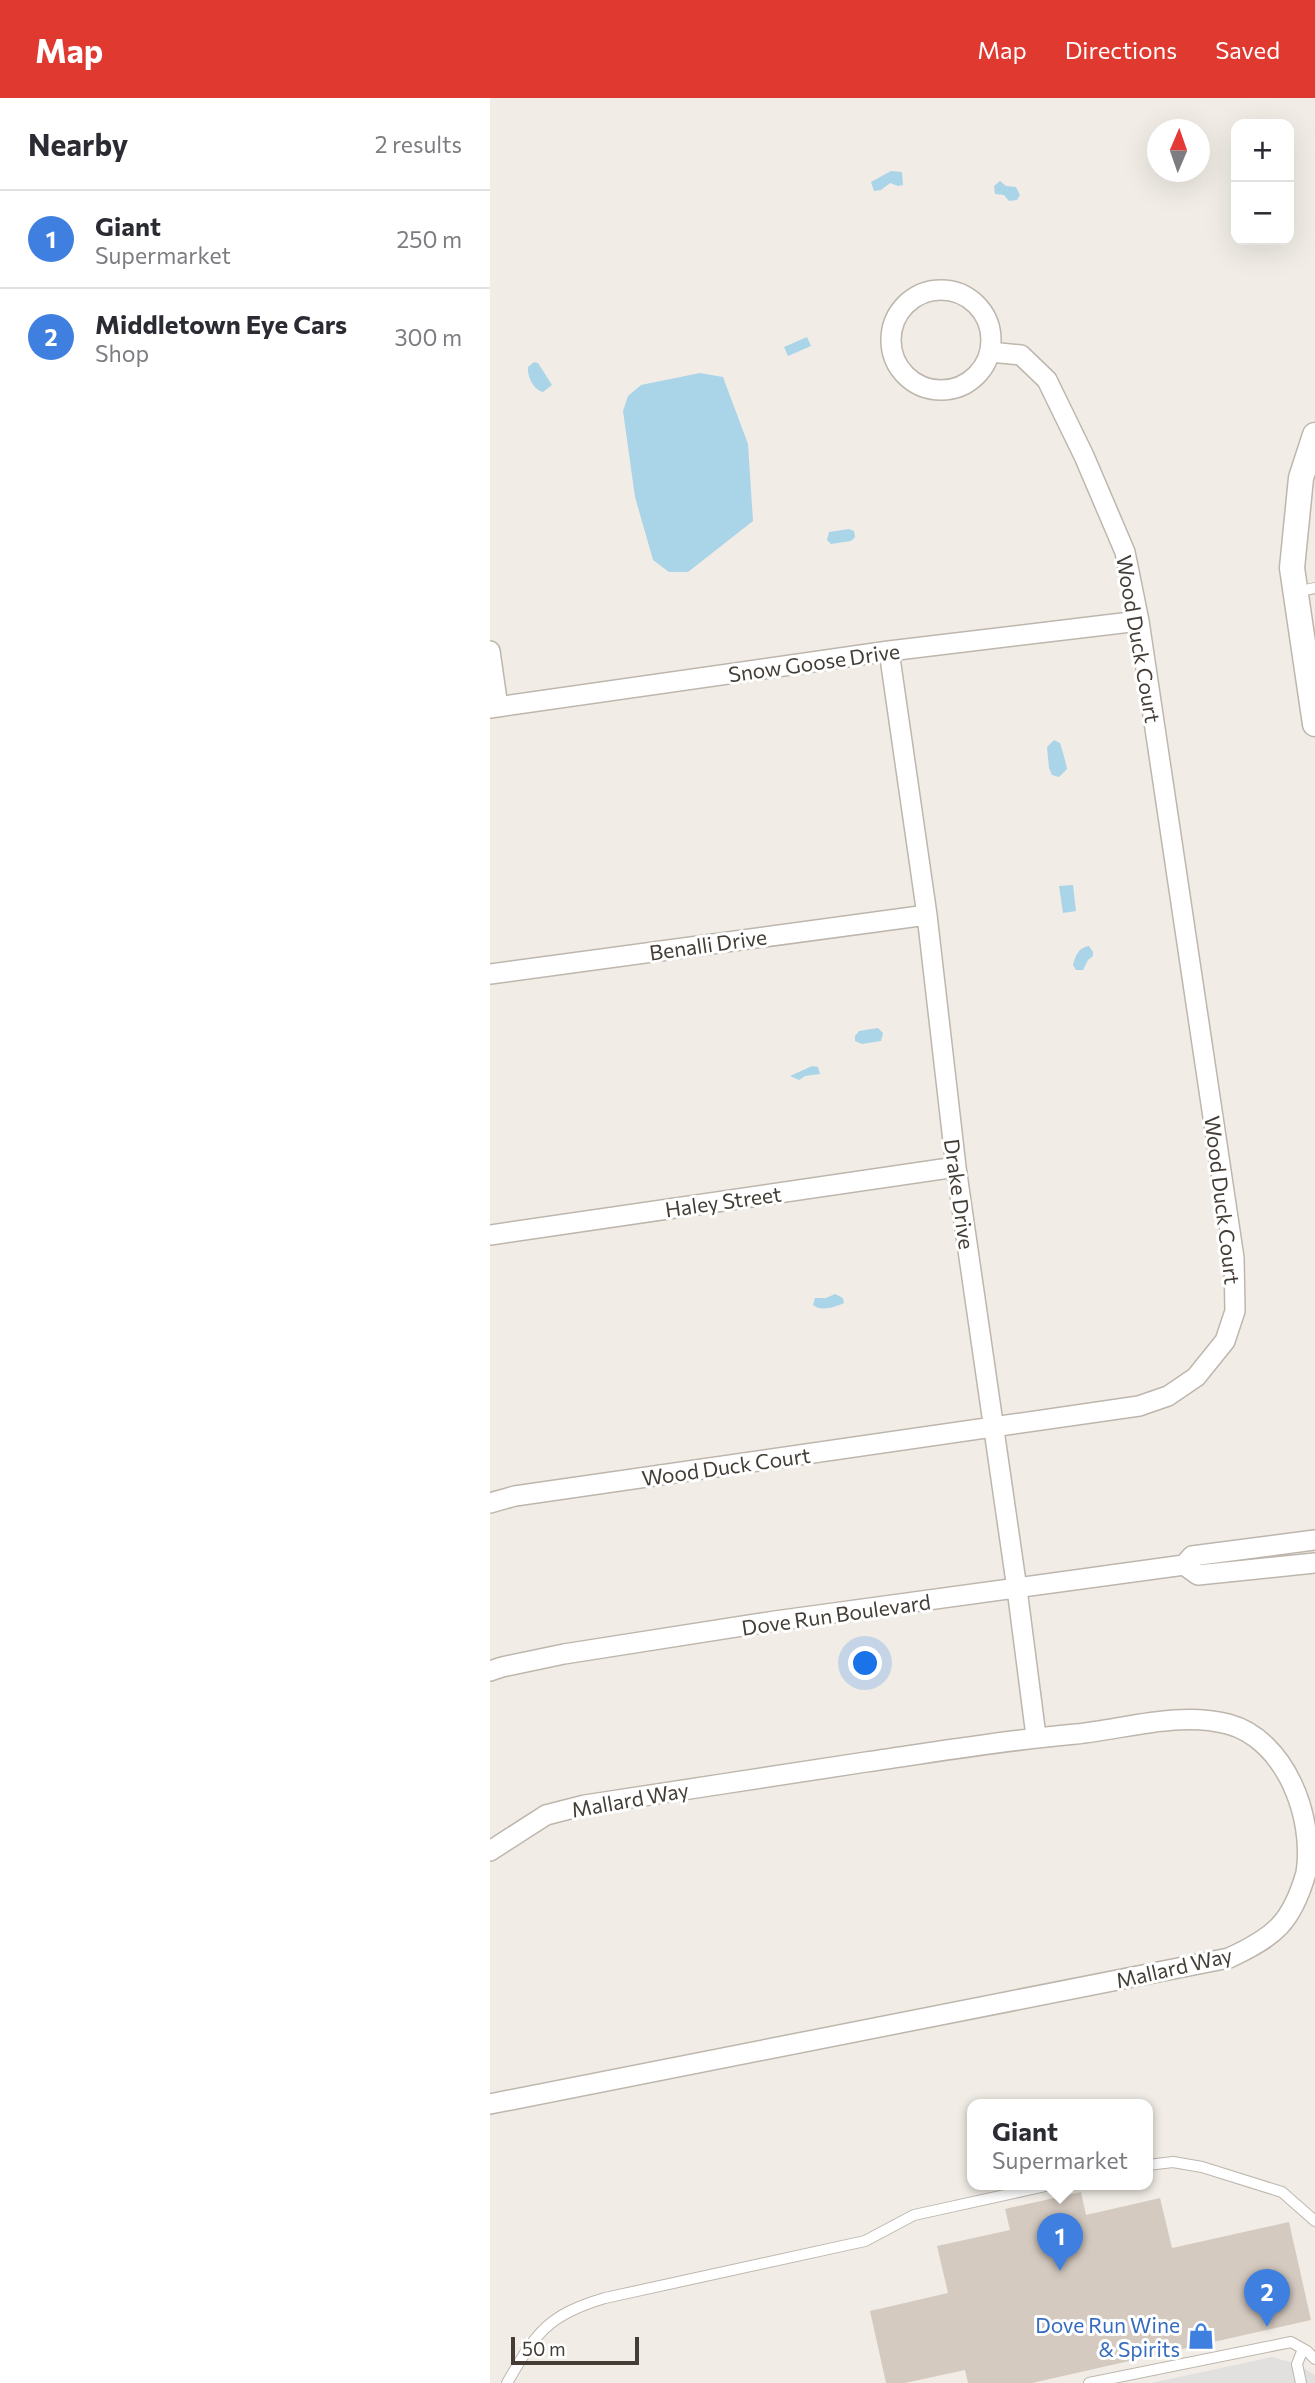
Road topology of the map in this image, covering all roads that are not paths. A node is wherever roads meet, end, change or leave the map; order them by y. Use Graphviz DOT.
graph roads {
  1 [pos="990,352"];
  2 [pos="1315,435"];
  3 [pos="1306,590"];
  4 [pos="1139,621"];
  5 [pos="490,651"];
  6 [pos="890,651"];
  7 [pos="494,708"];
  8 [pos="1315,724"];
  9 [pos="927,915"];
  10 [pos="490,974"];
  11 [pos="956,1167"];
  12 [pos="490,1235"];
  13 [pos="993,1428"];
  14 [pos="490,1503"];
  15 [pos="1315,1540"];
  16 [pos="1315,1563"];
  17 [pos="1184,1565"];
  18 [pos="1017,1589"];
  19 [pos="490,1671"];
  20 [pos="1035,1736"];
  21 [pos="490,1851"];
  22 [pos="490,2104"];
  23 [pos="1153,2164"];
  24 [pos="1027,2190"];
  25 [pos="1315,2221"];
  26 [pos="1303,2349"];
  27 [pos="1246,2350"];
  28 [pos="1315,2358"];
  29 [pos="1202,2359"];
  30 [pos="1248,2362"];
  31 [pos="1150,2370"];
  32 [pos="1204,2371"];
  33 [pos="1104,2381"];
  34 [pos="507,2383"];
  35 [pos="1089,2383"];
  36 [pos="1153,2383"];
  37 [pos="1301,2383"];
  1 -- 1 [label="street"];
  1 -- 4 [label="street, Wood Duck Court"];
  2 -- 3 [label="street"];
  3 -- 8 [label="street"];
  4 -- 6 [label="street, Snow Goose Drive"];
  4 -- 13 [label="street, Wood Duck Court"];
  5 -- 7 [label="street"];
  6 -- 7 [label="street, Snow Goose Drive"];
  6 -- 9 [label="street, Drake Drive"];
  9 -- 10 [label="street, Benalli Drive"];
  9 -- 11 [label="street, Drake Drive"];
  11 -- 12 [label="street, Haley Street"];
  11 -- 13 [label="street, Drake Drive"];
  13 -- 14 [label="street, Wood Duck Court"];
  13 -- 18 [label="street, Drake Drive"];
  15 -- 17 [label="street, Dove Run Boulevard"];
  16 -- 17 [label="street, Dove Run Boulevard"];
  17 -- 18 [label="street, Dove Run Boulevard"];
  18 -- 19 [label="street, Dove Run Boulevard"];
  18 -- 20 [label="street, Drake Drive"];
  20 -- 21 [label="street, Mallard Way"];
  20 -- 22 [label="street, Mallard Way"];
  23 -- 25 [label="lane"];
  24 -- 34 [label="lane"];
  26 -- 27 [label="lane"];
  26 -- 28 [label="lane"];
  26 -- 37 [label="lane"];
  27 -- 29 [label="lane"];
  27 -- 30 [label="lane"];
  29 -- 31 [label="lane"];
  29 -- 32 [label="lane"];
  31 -- 33 [label="lane"];
  31 -- 36 [label="lane"];
  33 -- 35 [label="lane"];
}
